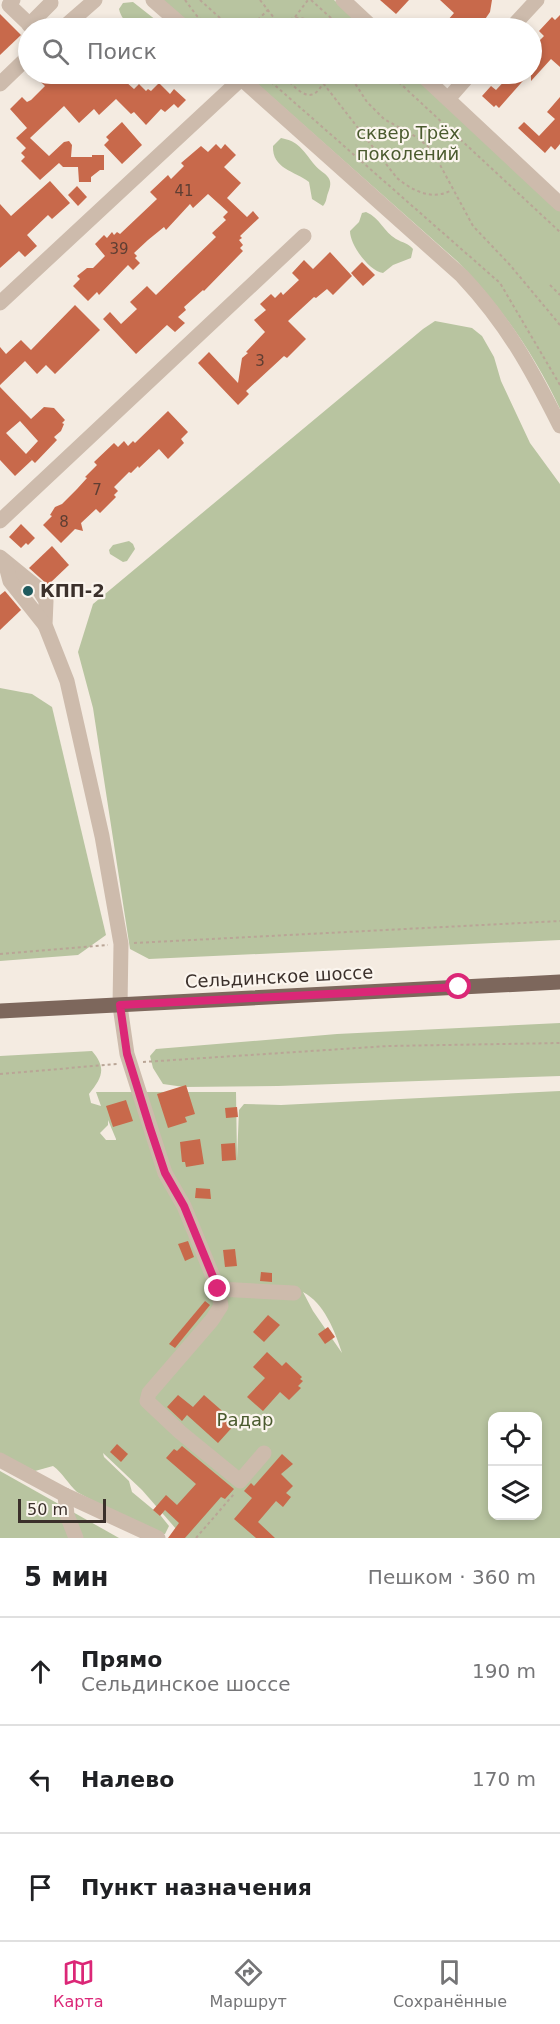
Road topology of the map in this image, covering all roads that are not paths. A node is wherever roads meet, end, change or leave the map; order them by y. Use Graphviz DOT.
graph roads {
  1 [pos="13,0"];
  2 [pos="95,0"];
  3 [pos="153,0"];
  4 [pos="537,0"];
  5 [pos="347,1"];
  6 [pos="51,3"];
  7 [pos="22,18"];
  8 [pos="38,18"];
  9 [pos="76,18"];
  10 [pos="174,18"];
  11 [pos="363,18"];
  12 [pos="520,18"];
  13 [pos="18,67"];
  14 [pos="0,84"];
  15 [pos="230,84"];
  16 [pos="247,84"];
  17 [pos="432,84"];
  18 [pos="461,84"];
  19 [pos="448,99"];
  20 [pos="557,196"];
  21 [pos="304,236"];
  22 [pos="0,303"];
  23 [pos="560,426"];
  24 [pos="2,516"];
  25 [pos="2,559"];
  26 [pos="560,982"];
  27 [pos="120,1005"];
  28 [pos="0,1011"];
  29 [pos="218,1289"];
  30 [pos="294,1293"];
  31 [pos="264,1453"];
  32 [pos="0,1460"];
  33 [pos="65,1496"];
  34 [pos="76,1538"];
  35 [pos="158,1538"];
  1 -- 7 [label="street"];
  2 -- 9 [label="street"];
  3 -- 10 [label="street"];
  4 -- 12 [label="street"];
  5 -- 11 [label="street"];
  6 -- 8 [label="street"];
  13 -- 14 [label="street"];
  15 -- 22 [label="street"];
  16 -- 23 [label="street"];
  17 -- 19 [label="street"];
  18 -- 19 [label="street"];
  19 -- 20 [label="street"];
  21 -- 24 [label="street"];
  25 -- 27 [label="street"];
  26 -- 27 [label="main road, Сельдинское шоссе"];
  27 -- 28 [label="main road, Сельдинское шоссе"];
  27 -- 29 [label="street"];
  29 -- 30 [label="street"];
  29 -- 31 [label="street"];
  32 -- 33 [label="street"];
  33 -- 34 [label="street"];
  33 -- 35 [label="street"];
}
